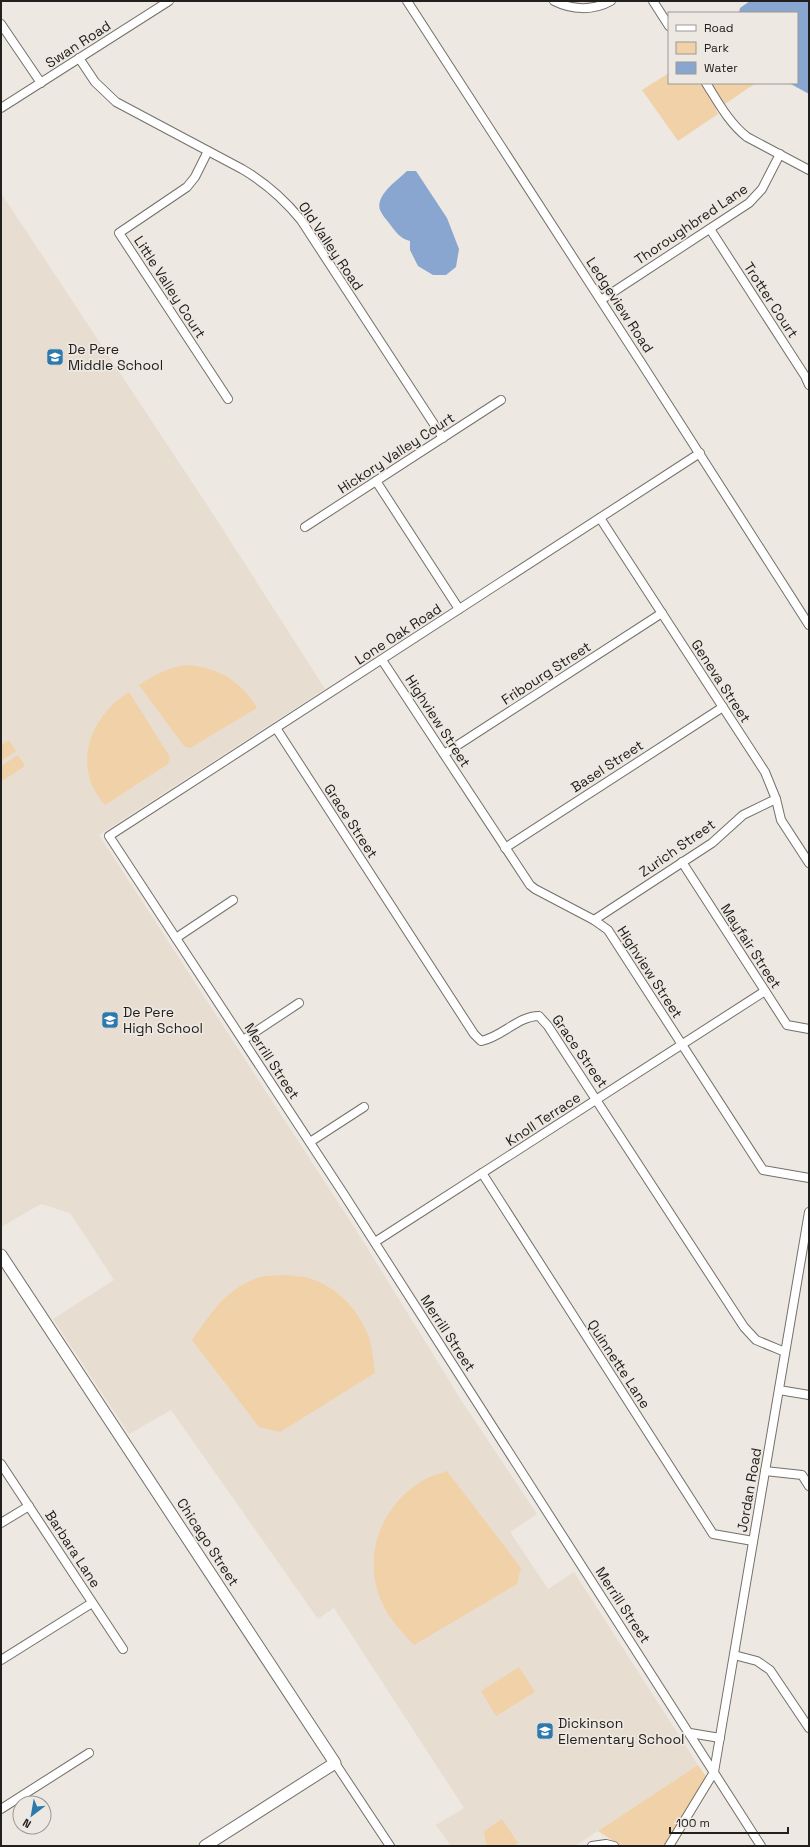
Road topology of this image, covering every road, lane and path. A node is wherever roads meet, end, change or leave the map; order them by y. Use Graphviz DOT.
graph roads {
  1 [pos="169,1"];
  2 [pos="407,1"];
  3 [pos="554,1"];
  4 [pos="611,1"];
  5 [pos="653,1"];
  6 [pos="1,24"];
  7 [pos="668,24"];
  8 [pos="79,58"];
  9 [pos="41,83"];
  10 [pos="707,84"];
  11 [pos="1,108"];
  12 [pos="208,151"];
  13 [pos="780,154"];
  14 [pos="809,170"];
  15 [pos="710,229"];
  16 [pos="601,300"];
  17 [pos="809,385"];
  18 [pos="228,399"];
  19 [pos="501,400"];
  20 [pos="443,438"];
  21 [pos="700,453"];
  22 [pos="376,481"];
  23 [pos="600,518"];
  24 [pos="305,527"];
  25 [pos="460,609"];
  26 [pos="662,613"];
  27 [pos="809,625"];
  28 [pos="382,660"];
  29 [pos="723,707"];
  30 [pos="276,728"];
  31 [pos="444,754"];
  32 [pos="776,799"];
  33 [pos="109,836"];
  34 [pos="505,848"];
  35 [pos="682,862"];
  36 [pos="809,864"];
  37 [pos="233,900"];
  38 [pos="594,920"];
  39 [pos="176,938"];
  40 [pos="765,991"];
  41 [pos="298,1004"];
  42 [pos="809,1029"];
  43 [pos="243,1040"];
  44 [pos="682,1044"];
  45 [pos="597,1099"];
  46 [pos="364,1107"];
  47 [pos="310,1142"];
  48 [pos="482,1173"];
  49 [pos="809,1178"];
  50 [pos="809,1212"];
  51 [pos="375,1242"];
  52 [pos="1,1255"];
  53 [pos="785,1352"];
  54 [pos="779,1390"];
  55 [pos="809,1395"];
  56 [pos="1,1464"];
  57 [pos="765,1471"];
  58 [pos="809,1486"];
  59 [pos="29,1506"];
  60 [pos="1,1523"];
  61 [pos="753,1541"];
  62 [pos="92,1603"];
  63 [pos="123,1649"];
  64 [pos="734,1655"];
  65 [pos="1,1660"];
  66 [pos="809,1728"];
  67 [pos="690,1733"];
  68 [pos="720,1738"];
  69 [pos="88,1753"];
  70 [pos="335,1763"];
  71 [pos="714,1772"];
  72 [pos="1,1809"];
  73 [pos="205,1846"];
  74 [pos="390,1846"];
  75 [pos="592,1846"];
  76 [pos="614,1846"];
  77 [pos="669,1846"];
  78 [pos="761,1846"];
  1 -- 8 [label="street, Swan Road"];
  2 -- 16 [label="street, Ledgeview Road"];
  3 -- 4 [label="street"];
  5 -- 7 [label="street"];
  6 -- 9 [label="street"];
  8 -- 9 [label="street, Swan Road"];
  8 -- 12 [label="street, Old Valley Road"];
  9 -- 11 [label="street, Swan Road"];
  10 -- 13 [label="street"];
  12 -- 18 [label="street, Little Valley Court"];
  12 -- 20 [label="street, Old Valley Road"];
  13 -- 14 [label="street"];
  13 -- 15 [label="street, Thoroughbred Lane"];
  15 -- 16 [label="street, Thoroughbred Lane"];
  15 -- 17 [label="street, Trotter Court"];
  16 -- 21 [label="street, Ledgeview Road"];
  19 -- 20 [label="street, Hickory Valley Court"];
  20 -- 22 [label="street, Hickory Valley Court"];
  21 -- 23 [label="street, Lone Oak Road"];
  21 -- 27 [label="street, Ledgeview Road"];
  22 -- 24 [label="street, Hickory Valley Court"];
  22 -- 25 [label="street"];
  23 -- 25 [label="street, Lone Oak Road"];
  23 -- 26 [label="street, Geneva Street"];
  25 -- 28 [label="street, Lone Oak Road"];
  26 -- 29 [label="street, Geneva Street"];
  26 -- 31 [label="street, Fribourg Street"];
  28 -- 30 [label="street, Lone Oak Road"];
  28 -- 31 [label="street, Highview Street"];
  29 -- 32 [label="street, Geneva Street"];
  29 -- 34 [label="street, Basel Street"];
  30 -- 33 [label="street, Lone Oak Road"];
  30 -- 45 [label="street, Grace Street"];
  31 -- 34 [label="street, Highview Street"];
  32 -- 35 [label="street, Zurich Street"];
  32 -- 36 [label="street, Geneva Street"];
  33 -- 39 [label="street, Merrill Street"];
  34 -- 38 [label="street, Highview Street"];
  35 -- 38 [label="street, Zurich Street"];
  35 -- 40 [label="street, Mayfair Street"];
  37 -- 39 [label="street"];
  38 -- 44 [label="street, Highview Street"];
  39 -- 43 [label="street, Merrill Street"];
  40 -- 42 [label="street, Mayfair Street"];
  40 -- 44 [label="street, Knoll Terrace"];
  41 -- 43 [label="street"];
  43 -- 47 [label="street, Merrill Street"];
  44 -- 45 [label="street, Knoll Terrace"];
  44 -- 49 [label="street, Highview Street"];
  45 -- 48 [label="street, Knoll Terrace"];
  45 -- 53 [label="street, Grace Street"];
  46 -- 47 [label="street"];
  47 -- 51 [label="street, Merrill Street"];
  48 -- 51 [label="street, Knoll Terrace"];
  48 -- 61 [label="street, Quinnette Lane"];
  50 -- 53 [label="street, Jordan Road"];
  51 -- 67 [label="street, Merrill Street"];
  52 -- 70 [label="street, Chicago Street"];
  53 -- 54 [label="street, Jordan Road"];
  54 -- 55 [label="street"];
  54 -- 57 [label="street, Jordan Road"];
  56 -- 59 [label="street, Barbara Lane"];
  57 -- 58 [label="street"];
  57 -- 61 [label="street, Jordan Road"];
  59 -- 60 [label="street"];
  59 -- 62 [label="street, Barbara Lane"];
  61 -- 64 [label="street, Jordan Road"];
  62 -- 63 [label="street, Barbara Lane"];
  62 -- 65 [label="street"];
  64 -- 66 [label="street"];
  64 -- 68 [label="street, Jordan Road"];
  67 -- 68 [label="street"];
  67 -- 71 [label="street, Merrill Street"];
  68 -- 71 [label="street, Jordan Road"];
  69 -- 72 [label="street"];
  70 -- 73 [label="street"];
  70 -- 74 [label="street, Chicago Street"];
  71 -- 77 [label="street"];
  71 -- 78 [label="street, Merrill Street"];
  75 -- 76 [label="street"];
}
